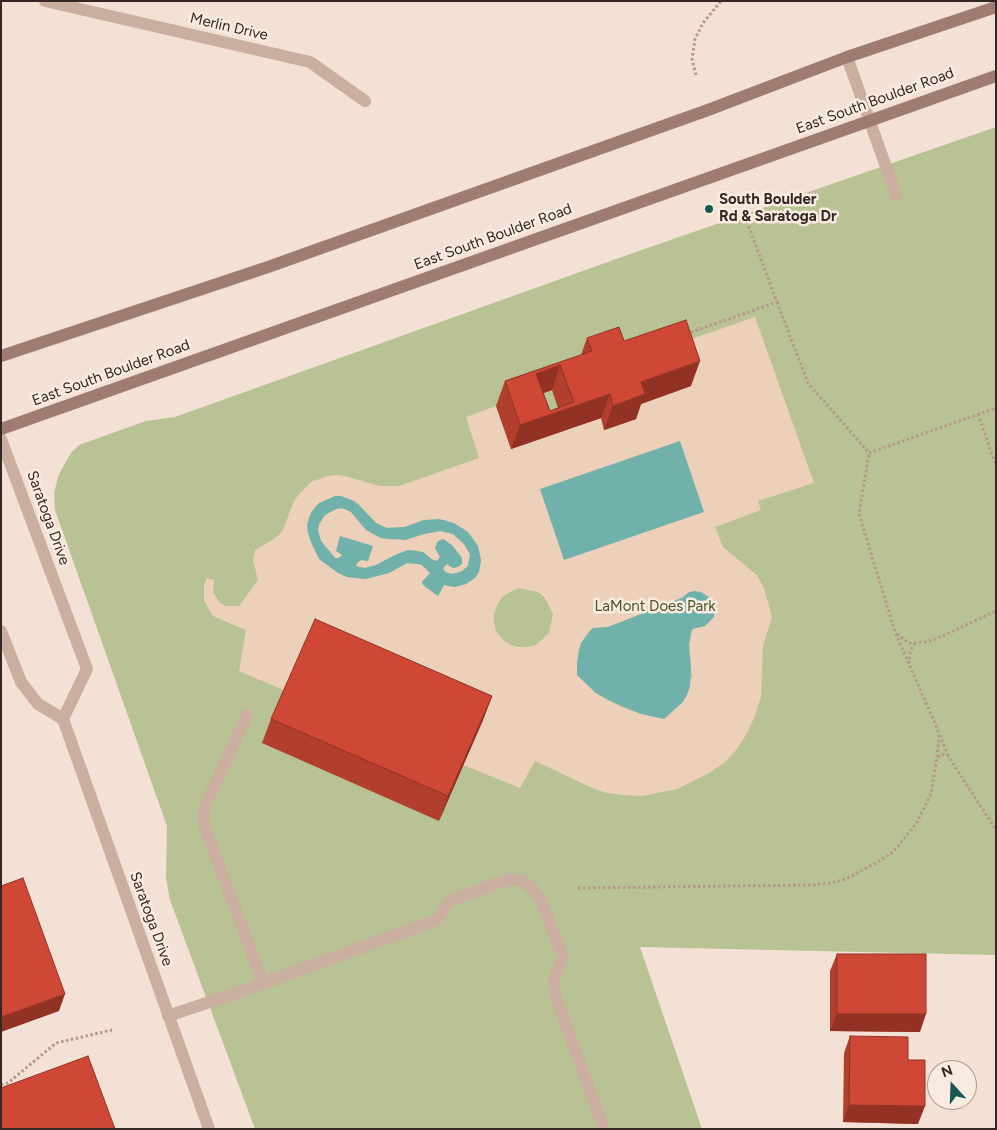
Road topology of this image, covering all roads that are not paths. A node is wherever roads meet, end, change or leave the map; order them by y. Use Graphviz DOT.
graph roads {
  1 [pos="45,1"];
  2 [pos="996,7"];
  3 [pos="847,57"];
  4 [pos="996,76"];
  5 [pos="364,101"];
  6 [pos="870,121"];
  7 [pos="896,195"];
  8 [pos="1,356"];
  9 [pos="1,429"];
  10 [pos="1,439"];
  11 [pos="1,631"];
  12 [pos="247,715"];
  13 [pos="63,719"];
  14 [pos="263,983"];
  15 [pos="168,1016"];
  16 [pos="209,1129"];
  17 [pos="604,1129"];
  1 -- 5 [label="street, Merlin Drive"];
  2 -- 3 [label="main road"];
  3 -- 6 [label="street"];
  3 -- 8 [label="main road"];
  4 -- 6 [label="main road, East South Boulder Road"];
  6 -- 7 [label="street"];
  6 -- 9 [label="main road, East South Boulder Road"];
  10 -- 13 [label="street, Saratoga Drive"];
  11 -- 13 [label="street"];
  12 -- 14 [label="street"];
  13 -- 15 [label="street, Saratoga Drive"];
  14 -- 15 [label="street"];
  14 -- 17 [label="street"];
  15 -- 16 [label="street, Saratoga Drive"];
}
